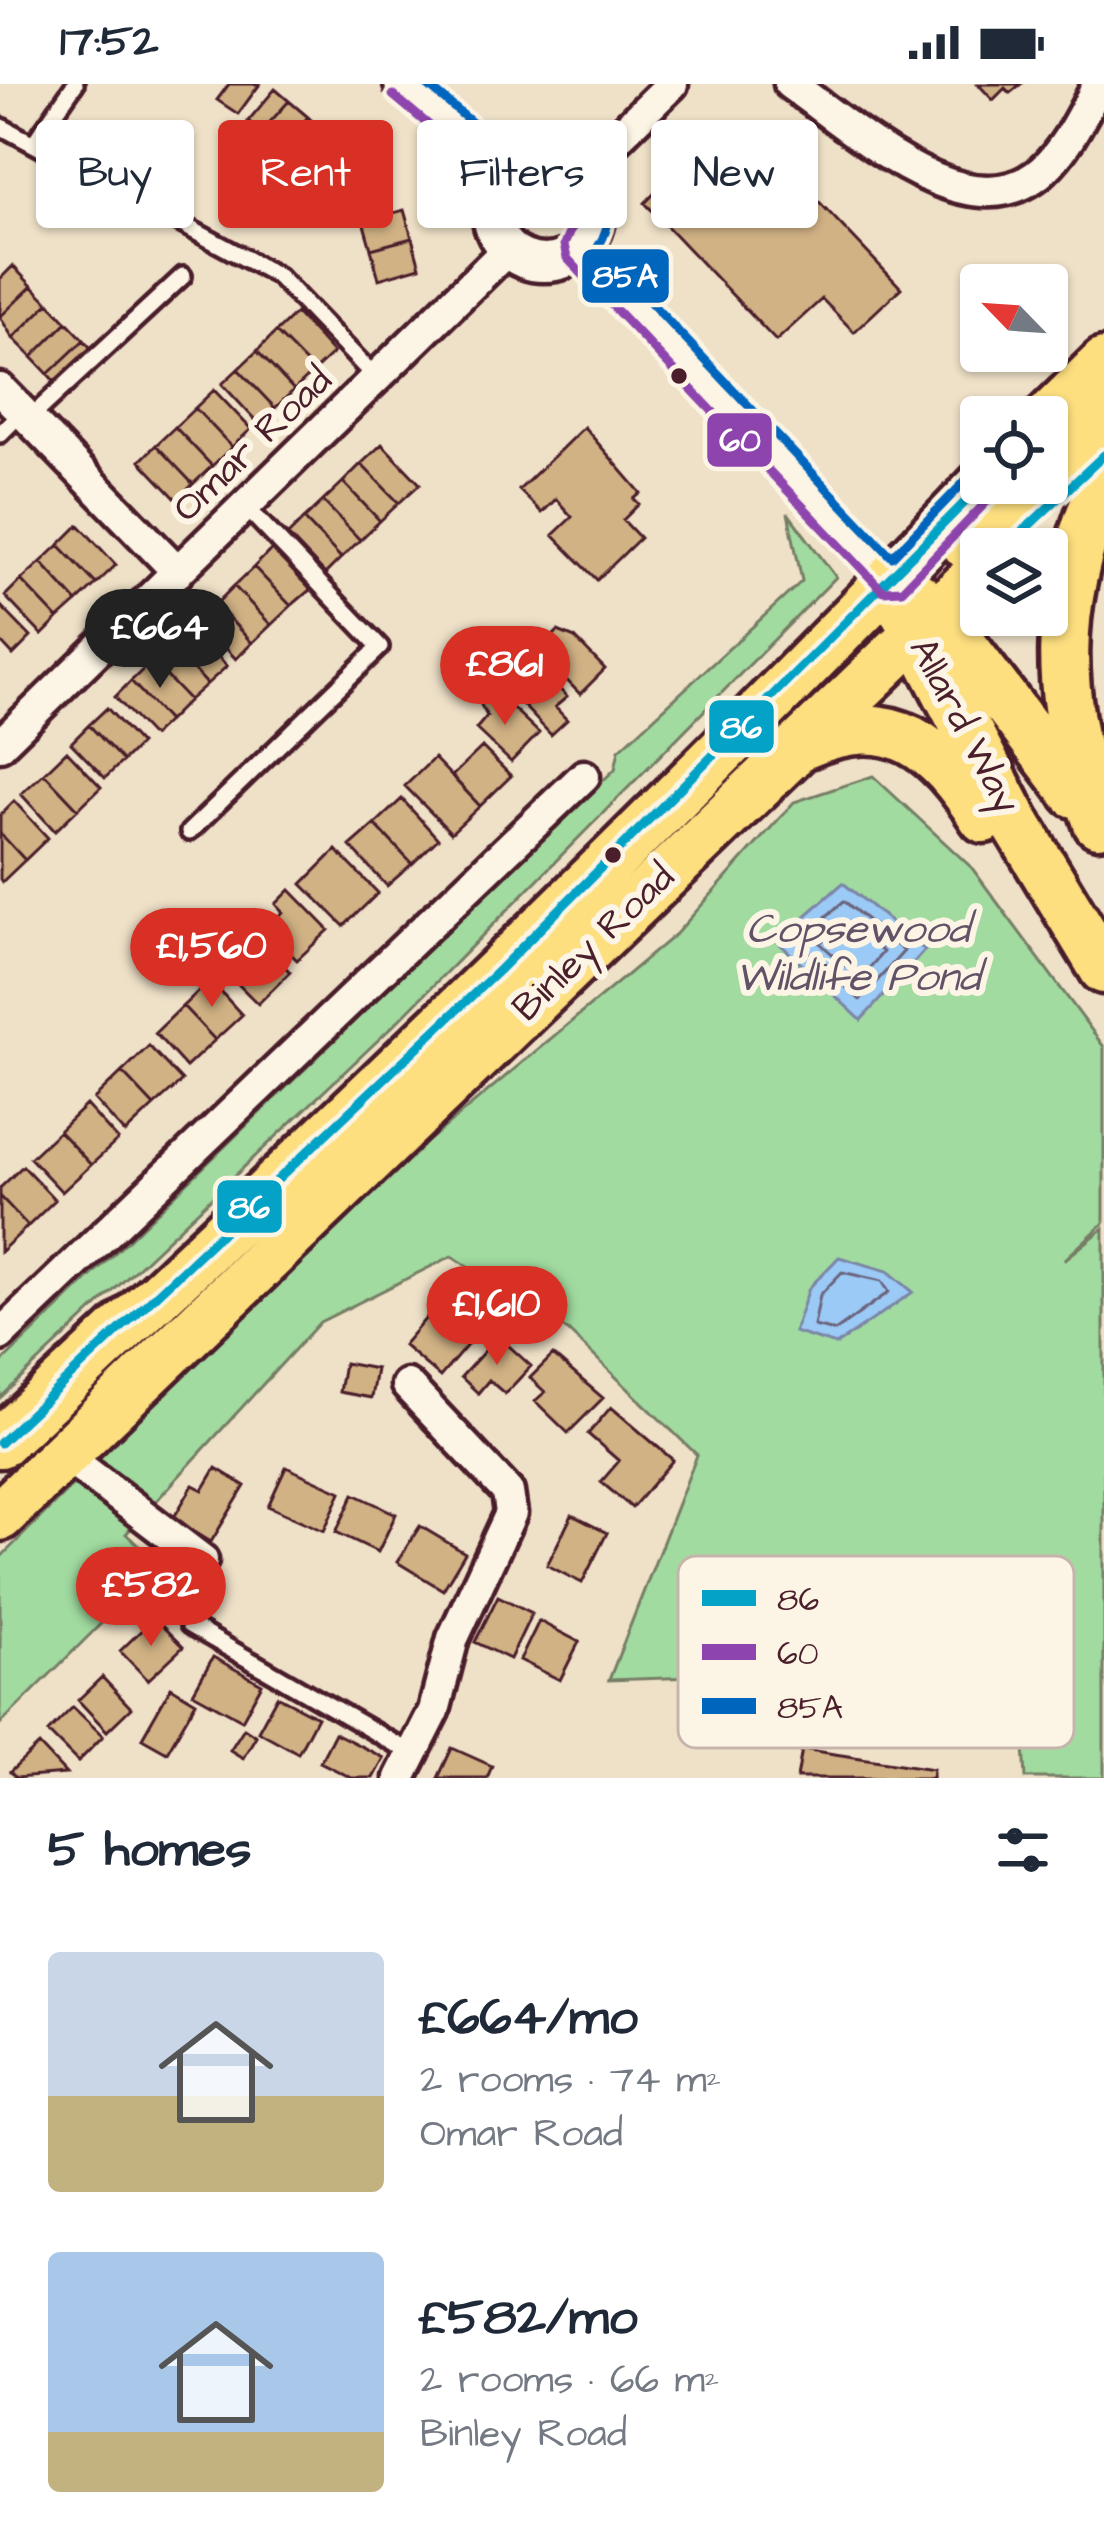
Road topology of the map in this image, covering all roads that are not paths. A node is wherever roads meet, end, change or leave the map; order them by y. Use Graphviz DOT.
graph roads {
  1 [pos="75,84"];
  2 [pos="403,84"];
  3 [pos="673,84"];
  4 [pos="790,84"];
  5 [pos="1099,84"];
  6 [pos="446,120"];
  7 [pos="0,126"];
  8 [pos="627,128"];
  9 [pos="34,143"];
  10 [pos="495,228"];
  11 [pos="590,228"];
  12 [pos="508,249"];
  13 [pos="579,249"];
  14 [pos="183,277"];
  15 [pos="1104,363"];
  16 [pos="377,379"];
  17 [pos="0,388"];
  18 [pos="1068,398"];
  19 [pos="1104,413"];
  20 [pos="17,422"];
  21 [pos="1068,446"];
  22 [pos="1104,455"];
  23 [pos="1104,482"];
  24 [pos="960,504"];
  25 [pos="1008,504"];
  26 [pos="245,506"];
  27 [pos="1026,528"];
  28 [pos="884,570"];
  29 [pos="178,572"];
  30 [pos="960,591"];
  31 [pos="926,624"];
  32 [pos="0,745"];
  33 [pos="799,746"];
  34 [pos="584,776"];
  35 [pos="1101,828"];
  36 [pos="189,832"];
  37 [pos="1104,971"];
  38 [pos="0,1336"];
  39 [pos="407,1385"];
  40 [pos="0,1443"];
  41 [pos="63,1454"];
  42 [pos="0,1516"];
  43 [pos="202,1560"];
  44 [pos="189,1625"];
  45 [pos="406,1766"];
  1 -- 9 [label="lane"];
  2 -- 6 [label="street"];
  3 -- 8 [label="street"];
  4 -- 5 [label="street"];
  7 -- 9 [label="lane"];
  9 -- 16 [label="lane"];
  10 -- 12 [label="street"];
  11 -- 13 [label="street"];
  12 -- 13 [label="street"];
  12 -- 16 [label="street, Omar Road"];
  13 -- 28 [label="street"];
  14 -- 20 [label="lane"];
  15 -- 18 [label="main road"];
  16 -- 26 [label="street, Omar Road"];
  17 -- 20 [label="street"];
  19 -- 21 [label="main road"];
  20 -- 29 [label="street"];
  22 -- 27 [label="main road"];
  23 -- 35 [label="main road"];
  24 -- 28 [label="main road, Binley Road"];
  25 -- 28 [label="main road"];
  26 -- 29 [label="street, Omar Road"];
  26 -- 36 [label="lane"];
  28 -- 31 [label="main road, Allard Way"];
  28 -- 40 [label="main road, Binley Road"];
  29 -- 32 [label="street, Omar Road"];
  30 -- 31 [label="main road, Binley Road"];
  31 -- 33 [label="main road, Binley Road"];
  31 -- 35 [label="main road, Allard Way"];
  31 -- 37 [label="main road, Allard Way"];
  33 -- 37 [label="main road, Allard Way"];
  33 -- 41 [label="main road, Binley Road"];
  34 -- 38 [label="street"];
  39 -- 45 [label="street"];
  41 -- 42 [label="main road, Binley Road"];
  41 -- 43 [label="street"];
  44 -- 45 [label="lane"];
}
